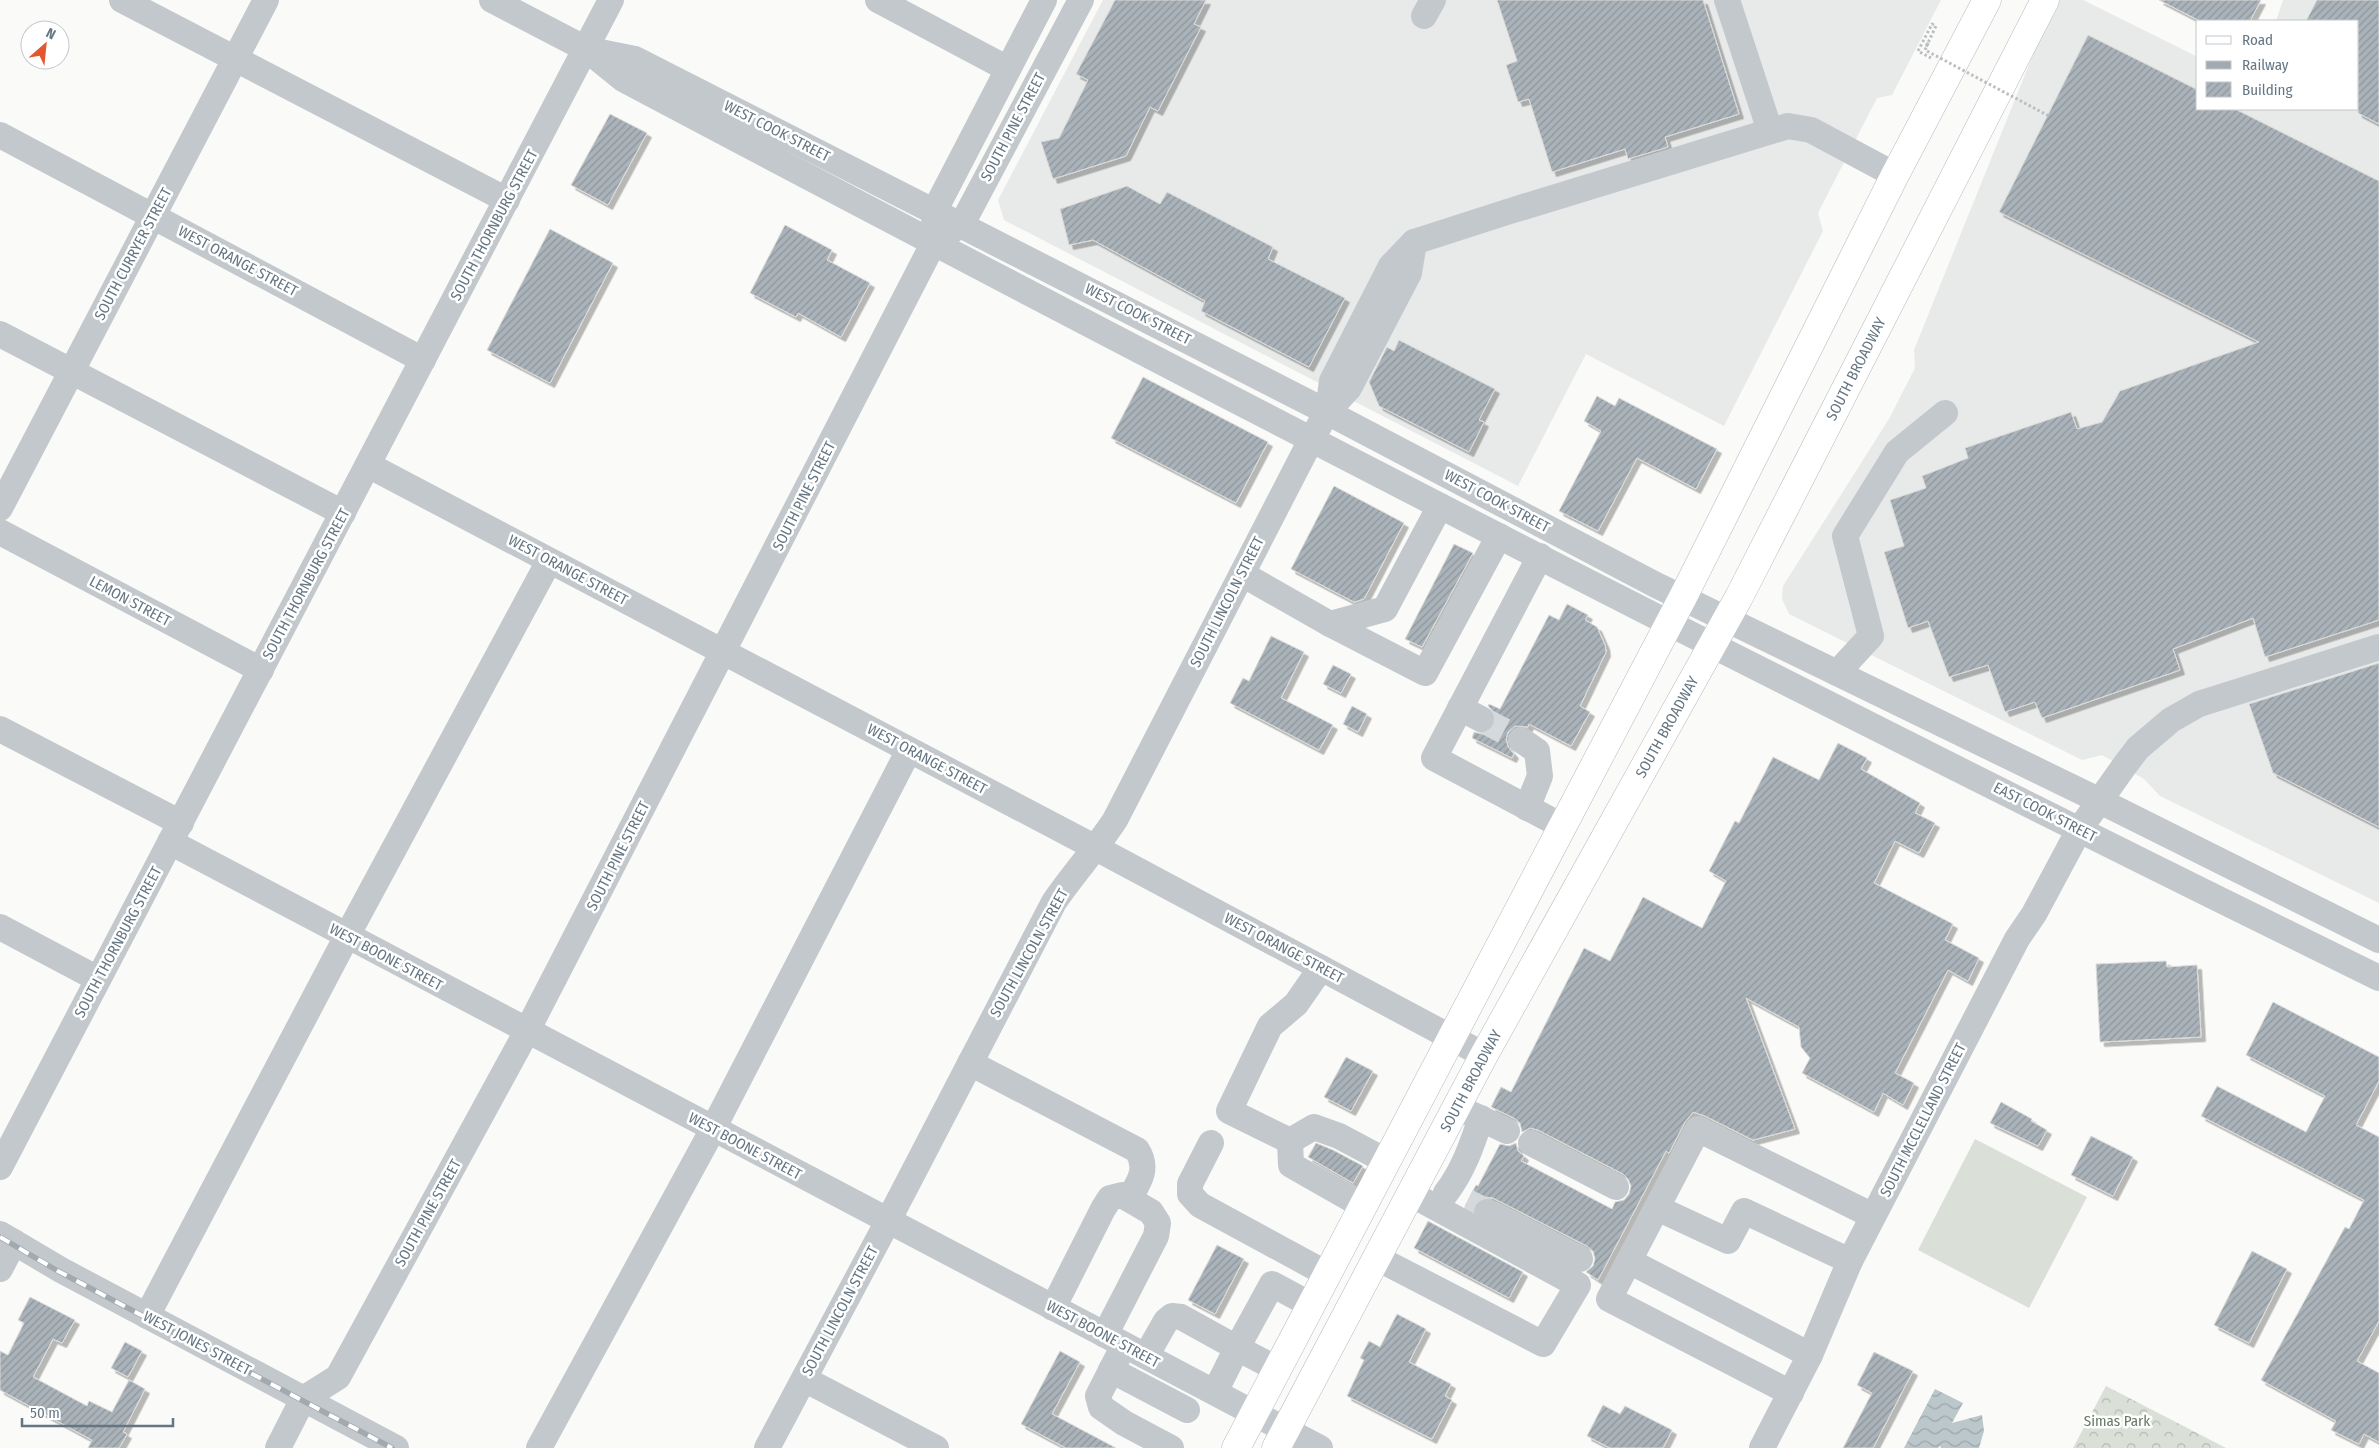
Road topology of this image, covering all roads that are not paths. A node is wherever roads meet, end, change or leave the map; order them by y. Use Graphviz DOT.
graph roads {
  1 [pos="122,0"];
  2 [pos="266,0"];
  3 [pos="492,0"];
  4 [pos="612,0"];
  5 [pos="878,0"];
  6 [pos="1044,0"];
  7 [pos="1081,0"];
  8 [pos="1727,0"];
  9 [pos="1987,0"];
  10 [pos="2045,0"];
  11 [pos="586,49"];
  12 [pos="235,58"];
  13 [pos="1008,69"];
  14 [pos="1770,131"];
  15 [pos="0,135"];
  16 [pos="1895,175"];
  17 [pos="507,200"];
  18 [pos="935,210"];
  19 [pos="152,216"];
  20 [pos="962,224"];
  21 [pos="1414,242"];
  22 [pos="933,244"];
  23 [pos="0,334"];
  24 [pos="423,360"];
  25 [pos="71,371"];
  26 [pos="1327,412"];
  27 [pos="1945,413"];
  28 [pos="1311,440"];
  29 [pos="368,465"];
  30 [pos="1440,506"];
  31 [pos="0,508"];
  32 [pos="343,513"];
  33 [pos="0,532"];
  34 [pos="1499,536"];
  35 [pos="1540,556"];
  36 [pos="549,561"];
  37 [pos="1242,574"];
  38 [pos="1683,597"];
  39 [pos="1727,619"];
  40 [pos="1669,622"];
  41 [pos="1330,624"];
  42 [pos="1712,645"];
  43 [pos="2379,647"];
  44 [pos="723,652"];
  45 [pos="261,670"];
  46 [pos="1837,673"];
  47 [pos="0,729"];
  48 [pos="1521,740"];
  49 [pos="909,750"];
  50 [pos="2101,801"];
  51 [pos="1527,808"];
  52 [pos="1562,826"];
  53 [pos="2079,830"];
  54 [pos="175,833"];
  55 [pos="1096,848"];
  56 [pos="0,927"];
  57 [pos="348,936"];
  58 [pos="2379,940"];
  59 [pos="1322,968"];
  60 [pos="2379,978"];
  61 [pos="98,979"];
  62 [pos="527,1031"];
  63 [pos="1451,1038"];
  64 [pos="1484,1055"];
  65 [pos="970,1063"];
  66 [pos="1469,1113"];
  67 [pos="713,1129"];
  68 [pos="1507,1131"];
  69 [pos="1290,1141"];
  70 [pos="1211,1143"];
  71 [pos="1531,1143"];
  72 [pos="1386,1161"];
  73 [pos="0,1167"];
  74 [pos="1414,1187"];
  75 [pos="1616,1187"];
  76 [pos="1129,1200"];
  77 [pos="1466,1202"];
  78 [pos="1363,1206"];
  79 [pos="1657,1208"];
  80 [pos="1873,1216"];
  81 [pos="888,1221"];
  82 [pos="7,1238"];
  83 [pos="1377,1258"];
  84 [pos="1580,1258"];
  85 [pos="1629,1261"];
  86 [pos="1850,1261"];
  87 [pos="0,1269"];
  88 [pos="1327,1274"];
  89 [pos="1578,1285"];
  90 [pos="1609,1299"];
  91 [pos="1311,1305"];
  92 [pos="1053,1308"];
  93 [pos="147,1316"];
  94 [pos="1125,1345"];
  95 [pos="1237,1348"];
  96 [pos="1810,1355"];
  97 [pos="1277,1369"];
  98 [pos="1111,1370"];
  99 [pos="804,1379"];
  100 [pos="1207,1388"];
  101 [pos="1791,1393"];
  102 [pos="303,1399"];
  103 [pos="1187,1410"];
  104 [pos="1254,1413"];
  105 [pos="1281,1439"];
  106 [pos="1170,1447"];
  107 [pos="278,1448"];
  108 [pos="396,1448"];
  109 [pos="539,1448"];
  110 [pos="767,1448"];
  111 [pos="936,1448"];
  112 [pos="1236,1448"];
  113 [pos="1320,1448"];
  114 [pos="1762,1448"];
  1 -- 12 [label="street"];
  2 -- 12 [label="street, SOUTH CURRYER STREET"];
  3 -- 11 [label="street, WEST COOK STREET"];
  4 -- 11 [label="street, SOUTH THORNBURG STREET"];
  5 -- 13 [label="street"];
  6 -- 13 [label="street, SOUTH PINE STREET"];
  7 -- 20 [label="street, SOUTH PINE STREET"];
  8 -- 14 [label="street"];
  9 -- 16 [label="main road"];
  10 -- 39 [label="main road, SOUTH BROADWAY"];
  11 -- 17 [label="street, SOUTH THORNBURG STREET"];
  11 -- 18 [label="street, WEST COOK STREET"];
  11 -- 22 [label="street, WEST COOK STREET"];
  12 -- 17 [label="street"];
  12 -- 19 [label="street, SOUTH CURRYER STREET"];
  13 -- 18 [label="street, SOUTH PINE STREET"];
  14 -- 16 [label="street"];
  14 -- 21 [label="street"];
  15 -- 19 [label="street, WEST ORANGE STREET"];
  16 -- 38 [label="main road"];
  17 -- 24 [label="street, SOUTH THORNBURG STREET"];
  18 -- 20 [label="street, WEST COOK STREET"];
  18 -- 22 [label="street, SOUTH PINE STREET"];
  19 -- 24 [label="street, WEST ORANGE STREET"];
  19 -- 25 [label="street, SOUTH CURRYER STREET"];
  20 -- 22 [label="street, SOUTH PINE STREET"];
  20 -- 26 [label="street, WEST COOK STREET"];
  21 -- 26 [label="street"];
  21 -- 26 [label="street"];
  22 -- 28 [label="street, WEST COOK STREET"];
  22 -- 44 [label="street, SOUTH PINE STREET"];
  23 -- 25 [label="street"];
  24 -- 29 [label="street, SOUTH THORNBURG STREET"];
  25 -- 31 [label="street, SOUTH CURRYER STREET"];
  25 -- 32 [label="street"];
  26 -- 28 [label="street, SOUTH LINCOLN STREET"];
  26 -- 38 [label="street, WEST COOK STREET"];
  27 -- 46 [label="street"];
  28 -- 30 [label="street, WEST COOK STREET"];
  28 -- 37 [label="street, SOUTH LINCOLN STREET"];
  29 -- 32 [label="street, SOUTH THORNBURG STREET"];
  29 -- 36 [label="street, WEST ORANGE STREET"];
  30 -- 34 [label="street, WEST COOK STREET"];
  30 -- 41 [label="street"];
  32 -- 45 [label="street, SOUTH THORNBURG STREET"];
  33 -- 45 [label="street, LEMON STREET"];
  34 -- 35 [label="street, WEST COOK STREET"];
  34 -- 41 [label="street"];
  35 -- 40 [label="street, WEST COOK STREET"];
  35 -- 51 [label="street"];
  36 -- 44 [label="street, WEST ORANGE STREET"];
  36 -- 57 [label="street"];
  37 -- 41 [label="street"];
  37 -- 55 [label="street, SOUTH LINCOLN STREET"];
  38 -- 39 [label="street, WEST COOK STREET"];
  38 -- 40 [label="main road"];
  39 -- 42 [label="main road, SOUTH BROADWAY"];
  39 -- 46 [label="street"];
  40 -- 42 [label="street, WEST COOK STREET"];
  40 -- 52 [label="main road"];
  42 -- 53 [label="street, EAST COOK STREET"];
  42 -- 64 [label="main road, SOUTH BROADWAY"];
  43 -- 50 [label="street, SOUTH MCCLELLAND STREET"];
  44 -- 49 [label="street, WEST ORANGE STREET"];
  44 -- 62 [label="street, SOUTH PINE STREET"];
  45 -- 54 [label="street, SOUTH THORNBURG STREET"];
  46 -- 50 [label="street"];
  47 -- 54 [label="street, WEST BOONE STREET"];
  48 -- 51 [label="street"];
  49 -- 55 [label="street, WEST ORANGE STREET"];
  49 -- 67 [label="street"];
  50 -- 53 [label="street, SOUTH MCCLELLAND STREET"];
  50 -- 58 [label="street"];
  51 -- 52 [label="street"];
  52 -- 63 [label="main road"];
  53 -- 60 [label="street, EAST COOK STREET"];
  53 -- 80 [label="street, SOUTH MCCLELLAND STREET"];
  54 -- 57 [label="street, WEST BOONE STREET"];
  54 -- 61 [label="street, SOUTH THORNBURG STREET"];
  55 -- 59 [label="street, WEST ORANGE STREET"];
  55 -- 65 [label="street, SOUTH LINCOLN STREET"];
  56 -- 61 [label="street"];
  57 -- 62 [label="street, WEST BOONE STREET"];
  57 -- 93 [label="street"];
  59 -- 63 [label="street, WEST ORANGE STREET"];
  59 -- 69 [label="street"];
  61 -- 73 [label="street, SOUTH THORNBURG STREET"];
  62 -- 67 [label="street, WEST BOONE STREET"];
  62 -- 102 [label="street, SOUTH PINE STREET"];
  63 -- 64 [label="street, WEST ORANGE STREET"];
  63 -- 72 [label="main road"];
  64 -- 66 [label="main road, SOUTH BROADWAY"];
  65 -- 76 [label="street"];
  65 -- 81 [label="street, SOUTH LINCOLN STREET"];
  66 -- 68 [label="street"];
  66 -- 74 [label="main road, SOUTH BROADWAY"];
  66 -- 77 [label="street"];
  67 -- 81 [label="street, WEST BOONE STREET"];
  67 -- 109 [label="street"];
  69 -- 72 [label="street"];
  69 -- 78 [label="street"];
  70 -- 88 [label="street"];
  71 -- 75 [label="street"];
  72 -- 78 [label="main road"];
  74 -- 77 [label="street"];
  74 -- 83 [label="main road, SOUTH BROADWAY"];
  74 -- 89 [label="street"];
  76 -- 92 [label="street"];
  76 -- 94 [label="street"];
  77 -- 84 [label="street"];
  78 -- 88 [label="main road"];
  79 -- 80 [label="street"];
  79 -- 85 [label="street"];
  79 -- 86 [label="street"];
  80 -- 86 [label="street, SOUTH MCCLELLAND STREET"];
  81 -- 92 [label="street, WEST BOONE STREET"];
  81 -- 99 [label="street, SOUTH LINCOLN STREET"];
  82 -- 87 [label="street"];
  82 -- 93 [label="street, WEST JONES STREET"];
  83 -- 89 [label="street"];
  83 -- 105 [label="main road, SOUTH BROADWAY"];
  85 -- 90 [label="street"];
  85 -- 96 [label="street"];
  86 -- 96 [label="street, SOUTH MCCLELLAND STREET"];
  88 -- 91 [label="main road"];
  89 -- 90 [label="street"];
  90 -- 101 [label="street"];
  91 -- 95 [label="street"];
  91 -- 97 [label="main road"];
  92 -- 94 [label="street, WEST BOONE STREET"];
  93 -- 102 [label="street, WEST JONES STREET"];
  94 -- 95 [label="street"];
  94 -- 98 [label="street"];
  94 -- 100 [label="street, WEST BOONE STREET"];
  95 -- 97 [label="street"];
  95 -- 100 [label="street"];
  96 -- 101 [label="street, SOUTH MCCLELLAND STREET"];
  97 -- 104 [label="main road"];
  98 -- 103 [label="street"];
  98 -- 106 [label="street"];
  99 -- 110 [label="street, SOUTH LINCOLN STREET"];
  99 -- 111 [label="street"];
  100 -- 103 [label="street"];
  100 -- 104 [label="street, WEST BOONE STREET"];
  101 -- 114 [label="street, SOUTH MCCLELLAND STREET"];
  102 -- 107 [label="street"];
  102 -- 108 [label="street, WEST JONES STREET"];
  103 -- 106 [label="street"];
  104 -- 105 [label="street, WEST BOONE STREET"];
  104 -- 112 [label="main road"];
  105 -- 113 [label="street, WEST BOONE STREET"];
}
